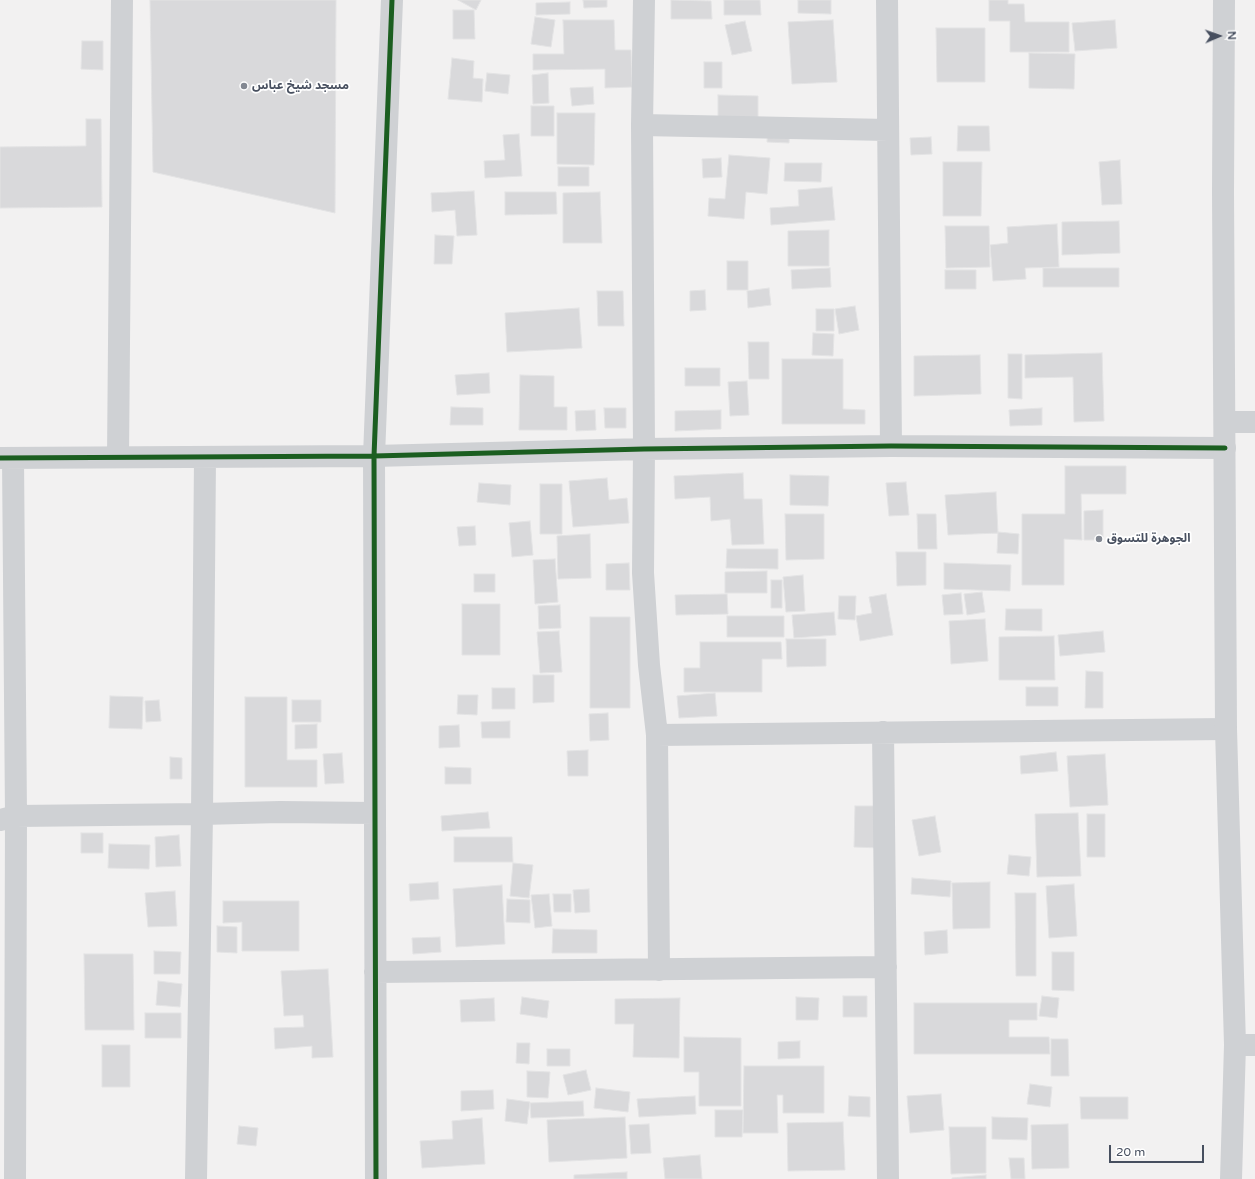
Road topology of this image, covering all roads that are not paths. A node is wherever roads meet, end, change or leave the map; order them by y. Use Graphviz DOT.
graph roads {
  1 [pos="122,0"];
  2 [pos="392,0"];
  3 [pos="644,0"];
  4 [pos="887,0"];
  5 [pos="1224,0"];
  6 [pos="642,125"];
  7 [pos="888,130"];
  8 [pos="1225,422"];
  9 [pos="1255,422"];
  10 [pos="891,446"];
  11 [pos="1225,448"];
  12 [pos="644,449"];
  13 [pos="374,456"];
  14 [pos="118,457"];
  15 [pos="205,457"];
  16 [pos="7,458"];
  17 [pos="1226,729"];
  18 [pos="883,732"];
  19 [pos="657,734"];
  20 [pos="374,813"];
  21 [pos="202,814"];
  22 [pos="8,818"];
  23 [pos="886,967"];
  24 [pos="659,970"];
  25 [pos="375,972"];
  26 [pos="1245,1045"];
  27 [pos="8,1144"];
  28 [pos="15,1179"];
  29 [pos="196,1179"];
  30 [pos="376,1179"];
  31 [pos="888,1179"];
  32 [pos="1230,1179"];
  1 -- 14 [label="street"];
  2 -- 13 [label="street"];
  3 -- 6 [label="street"];
  4 -- 7 [label="street"];
  5 -- 8 [label="street"];
  6 -- 7 [label="street"];
  6 -- 12 [label="street"];
  7 -- 10 [label="street"];
  8 -- 9 [label="street"];
  8 -- 11 [label="street"];
  10 -- 11 [label="street"];
  10 -- 12 [label="street"];
  11 -- 17 [label="street"];
  12 -- 13 [label="street"];
  12 -- 19 [label="street"];
  13 -- 15 [label="street"];
  13 -- 20 [label="street"];
  14 -- 15 [label="street"];
  14 -- 16 [label="street"];
  15 -- 21 [label="street"];
  16 -- 22 [label="street"];
  17 -- 18 [label="street"];
  17 -- 26 [label="street"];
  18 -- 19 [label="street"];
  18 -- 23 [label="street"];
  19 -- 24 [label="street"];
  20 -- 21 [label="street"];
  20 -- 25 [label="street"];
  21 -- 22 [label="street"];
  21 -- 29 [label="street"];
  22 -- 27 [label="street"];
  23 -- 24 [label="street"];
  23 -- 31 [label="street"];
  24 -- 25 [label="street"];
  25 -- 30 [label="street"];
  26 -- 32 [label="street"];
  27 -- 28 [label="street"];
}
